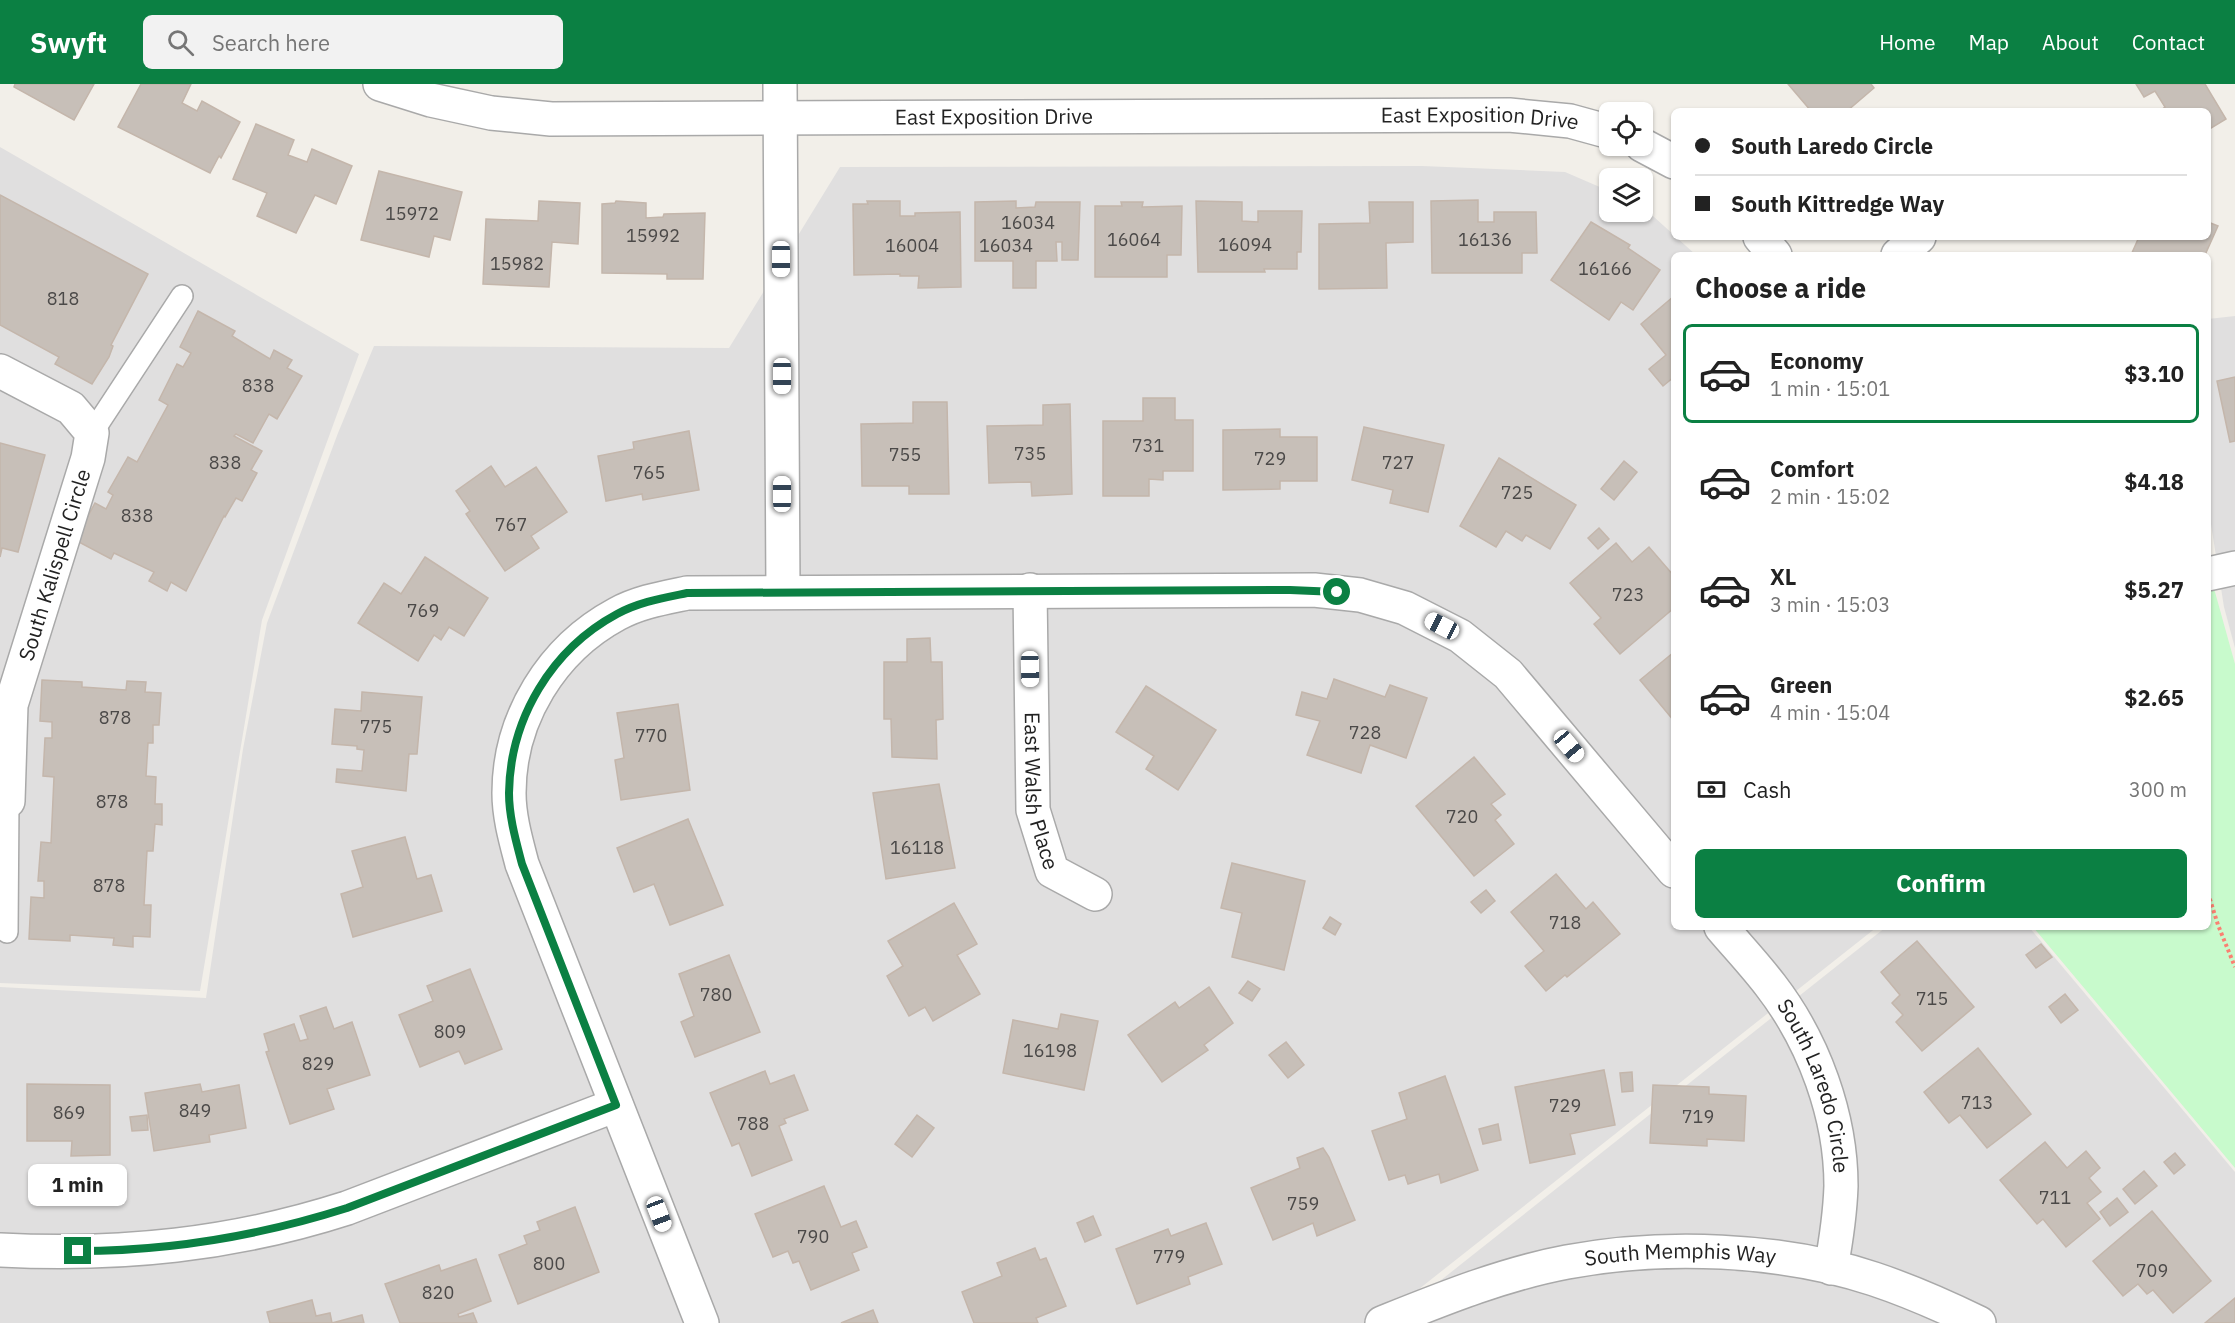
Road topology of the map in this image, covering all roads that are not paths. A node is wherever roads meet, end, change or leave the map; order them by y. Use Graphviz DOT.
graph roads {
  1 [pos="380,84"];
  2 [pos="780,84"];
  3 [pos="780,118"];
  4 [pos="1599,129"];
  5 [pos="1653,151"];
  6 [pos="1671,160"];
  7 [pos="1762,240"];
  8 [pos="1916,240"];
  9 [pos="1772,252"];
  10 [pos="1902,252"];
  11 [pos="182,296"];
  12 [pos="0,371"];
  13 [pos="92,433"];
  14 [pos="2235,568"];
  15 [pos="2211,573"];
  16 [pos="1030,590"];
  17 [pos="783,591"];
  18 [pos="4,800"];
  19 [pos="1671,867"];
  20 [pos="1095,894"];
  21 [pos="1724,930"];
  22 [pos="7,932"];
  23 [pos="616,1105"];
  24 [pos="0,1250"];
  25 [pos="1831,1268"];
  26 [pos="702,1323"];
  27 [pos="1382,1323"];
  28 [pos="1979,1323"];
  1 -- 3 [label="street, East Exposition Drive"];
  2 -- 3 [label="street"];
  3 -- 4 [label="street, East Exposition Drive"];
  3 -- 17 [label="street"];
  5 -- 6 [label="street"];
  7 -- 9 [label="street"];
  8 -- 10 [label="street"];
  11 -- 13 [label="lane"];
  12 -- 13 [label="street"];
  13 -- 18 [label="street, South Kalispell Circle"];
  14 -- 15 [label="street"];
  16 -- 17 [label="street"];
  16 -- 19 [label="street"];
  16 -- 20 [label="street, East Walsh Place"];
  17 -- 23 [label="street"];
  18 -- 22 [label="lane"];
  21 -- 25 [label="street, South Laredo Circle"];
  23 -- 24 [label="street"];
  23 -- 26 [label="street"];
  25 -- 27 [label="street, South Memphis Way"];
  25 -- 28 [label="street, South Memphis Way"];
}
